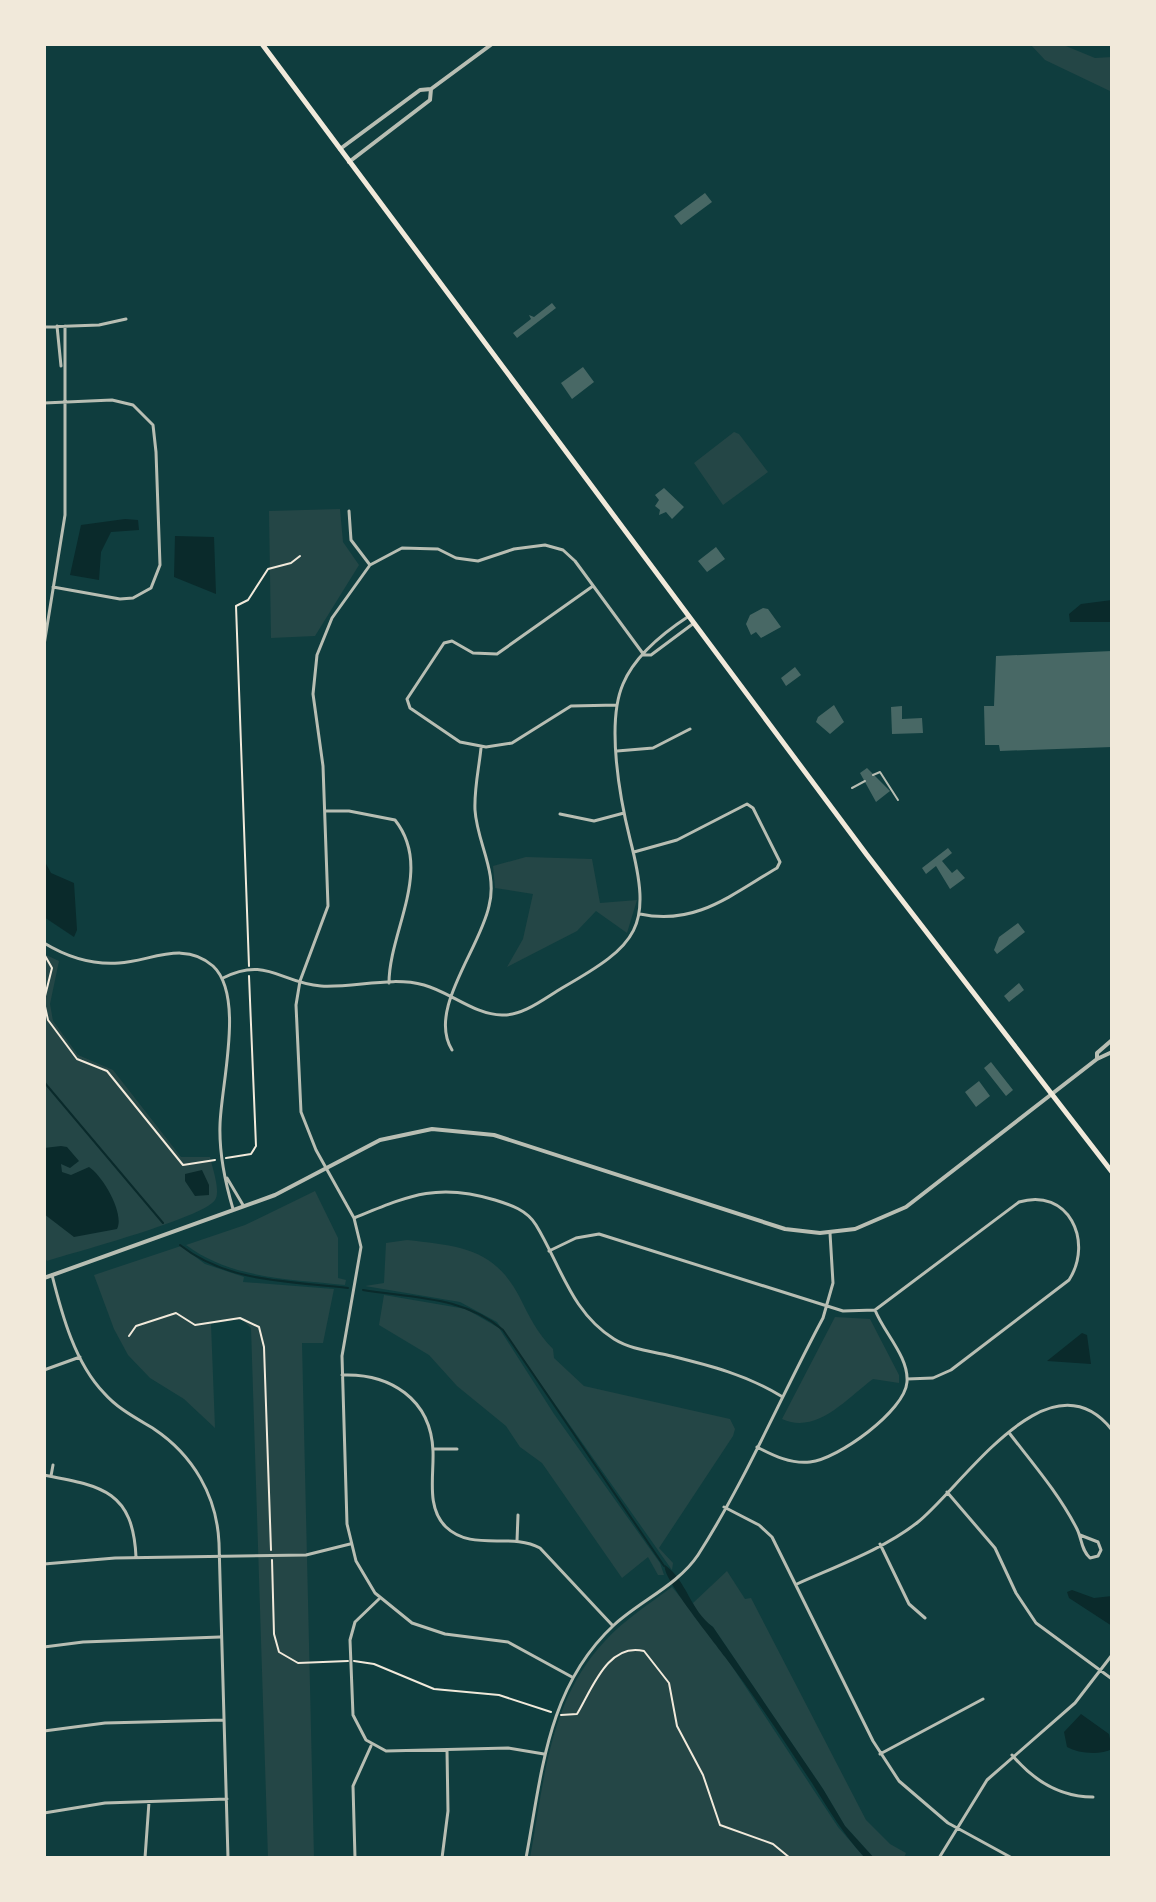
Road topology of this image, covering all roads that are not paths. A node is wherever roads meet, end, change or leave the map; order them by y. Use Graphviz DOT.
graph roads {
  1 [pos="262,44"];
  2 [pos="492,44"];
  3 [pos="431,89"];
  4 [pos="340,149"];
  5 [pos="349,162"];
  6 [pos="126,319"];
  7 [pos="57,326"];
  8 [pos="65,326"];
  9 [pos="44,327"];
  10 [pos="63,370"];
  11 [pos="64,402"];
  12 [pos="44,403"];
  13 [pos="349,511"];
  14 [pos="370,565"];
  15 [pos="593,586"];
  16 [pos="53,587"];
  17 [pos="689,616"];
  18 [pos="694,623"];
  19 [pos="44,645"];
  20 [pos="644,655"];
  21 [pos="44,686"];
  22 [pos="617,705"];
  23 [pos="690,729"];
  24 [pos="44,733"];
  25 [pos="481,747"];
  26 [pos="617,751"];
  27 [pos="873,775"];
  28 [pos="865,781"];
  29 [pos="852,788"];
  30 [pos="898,800"];
  31 [pos="325,811"];
  32 [pos="624,813"];
  33 [pos="560,814"];
  34 [pos="633,852"];
  35 [pos="640,914"];
  36 [pos="44,943"];
  37 [pos="223,978"];
  38 [pos="300,981"];
  39 [pos="389,983"];
  40 [pos="452,997"];
  41 [pos="1112,1040"];
  42 [pos="452,1050"];
  43 [pos="1112,1052"];
  44 [pos="1097,1059"];
  45 [pos="1052,1094"];
  46 [pos="327,1168"];
  47 [pos="1112,1172"];
  48 [pos="227,1178"];
  49 [pos="244,1207"];
  50 [pos="234,1211"];
  51 [pos="354,1218"];
  52 [pos="830,1233"];
  53 [pos="549,1251"];
  54 [pos="52,1275"];
  55 [pos="44,1278"];
  56 [pos="827,1305"];
  57 [pos="875,1310"];
  58 [pos="80,1357"];
  59 [pos="44,1370"];
  60 [pos="342,1375"];
  61 [pos="907,1379"];
  62 [pos="781,1396"];
  63 [pos="1112,1430"];
  64 [pos="1010,1434"];
  65 [pos="756,1447"];
  66 [pos="434,1449"];
  67 [pos="457,1449"];
  68 [pos="53,1465"];
  69 [pos="44,1475"];
  70 [pos="51,1476"];
  71 [pos="947,1492"];
  72 [pos="724,1507"];
  73 [pos="518,1515"];
  74 [pos="1080,1535"];
  75 [pos="517,1541"];
  76 [pos="350,1544"];
  77 [pos="880,1544"];
  78 [pos="219,1556"];
  79 [pos="136,1557"];
  80 [pos="44,1564"];
  81 [pos="797,1584"];
  82 [pos="380,1598"];
  83 [pos="925,1618"];
  84 [pos="613,1626"];
  85 [pos="222,1637"];
  86 [pos="44,1647"];
  87 [pos="1112,1655"];
  88 [pos="1101,1671"];
  89 [pos="572,1677"];
  90 [pos="1112,1679"];
  91 [pos="983,1699"];
  92 [pos="224,1720"];
  93 [pos="44,1731"];
  94 [pos="372,1745"];
  95 [pos="447,1750"];
  96 [pos="544,1754"];
  97 [pos="880,1754"];
  98 [pos="1012,1755"];
  99 [pos="1093,1797"];
  100 [pos="227,1799"];
  101 [pos="149,1802"];
  102 [pos="44,1813"];
  103 [pos="955,1828"];
  104 [pos="145,1858"];
  105 [pos="228,1858"];
  106 [pos="355,1858"];
  107 [pos="442,1858"];
  108 [pos="526,1858"];
  109 [pos="939,1858"];
  110 [pos="1012,1858"];
  1 -- 4 [label="main road"];
  2 -- 3 [label="street"];
  3 -- 4 [label="street"];
  3 -- 5 [label="street"];
  4 -- 5 [label="main road"];
  5 -- 17 [label="main road"];
  6 -- 8 [label="street"];
  7 -- 8 [label="street"];
  7 -- 9 [label="street"];
  7 -- 10 [label="street"];
  8 -- 10 [label="street"];
  10 -- 11 [label="street"];
  11 -- 12 [label="street"];
  11 -- 16 [label="street"];
  11 -- 16 [label="street"];
  13 -- 14 [label="street"];
  14 -- 15 [label="street"];
  14 -- 31 [label="street"];
  15 -- 20 [label="street"];
  15 -- 25 [label="street"];
  16 -- 19 [label="street"];
  17 -- 18 [label="main road"];
  17 -- 20 [label="street"];
  18 -- 20 [label="street"];
  18 -- 45 [label="main road"];
  20 -- 22 [label="street"];
  21 -- 24 [label="street"];
  22 -- 25 [label="street"];
  22 -- 26 [label="street"];
  23 -- 26 [label="street"];
  25 -- 40 [label="street"];
  26 -- 32 [label="street"];
  27 -- 30 [label="lane"];
  28 -- 29 [label="lane"];
  31 -- 38 [label="street"];
  31 -- 39 [label="street"];
  32 -- 33 [label="street"];
  32 -- 34 [label="street"];
  34 -- 35 [label="street"];
  34 -- 35 [label="street"];
  35 -- 40 [label="street"];
  36 -- 37 [label="street"];
  37 -- 38 [label="street"];
  37 -- 48 [label="street"];
  38 -- 39 [label="street"];
  38 -- 46 [label="street"];
  39 -- 40 [label="street"];
  40 -- 42 [label="street"];
  41 -- 44 [label="street"];
  43 -- 44 [label="street"];
  44 -- 45 [label="street"];
  45 -- 47 [label="main road"];
  45 -- 52 [label="street"];
  46 -- 49 [label="street"];
  46 -- 51 [label="street"];
  46 -- 52 [label="street"];
  48 -- 49 [label="street"];
  48 -- 50 [label="street"];
  49 -- 50 [label="street"];
  50 -- 54 [label="street"];
  51 -- 53 [label="street"];
  51 -- 60 [label="street"];
  52 -- 56 [label="street"];
  53 -- 56 [label="street"];
  53 -- 62 [label="street"];
  54 -- 55 [label="street"];
  54 -- 58 [label="street"];
  56 -- 57 [label="street"];
  56 -- 62 [label="street"];
  57 -- 61 [label="street"];
  57 -- 61 [label="street"];
  58 -- 59 [label="street"];
  58 -- 78 [label="street"];
  60 -- 66 [label="street"];
  60 -- 76 [label="street"];
  61 -- 65 [label="street"];
  62 -- 65 [label="street"];
  63 -- 64 [label="street"];
  64 -- 71 [label="street"];
  64 -- 74 [label="street"];
  65 -- 72 [label="street"];
  66 -- 67 [label="street"];
  66 -- 75 [label="street"];
  68 -- 70 [label="street"];
  69 -- 70 [label="street"];
  70 -- 79 [label="street"];
  71 -- 77 [label="street"];
  71 -- 88 [label="street"];
  72 -- 81 [label="street"];
  72 -- 84 [label="street"];
  73 -- 75 [label="street"];
  74 -- 74 [label="street"];
  75 -- 84 [label="street"];
  76 -- 78 [label="street"];
  76 -- 82 [label="street"];
  77 -- 81 [label="street"];
  77 -- 83 [label="street"];
  78 -- 79 [label="street"];
  78 -- 85 [label="street"];
  79 -- 80 [label="street"];
  81 -- 97 [label="street"];
  82 -- 89 [label="street"];
  82 -- 94 [label="street"];
  84 -- 89 [label="street"];
  85 -- 86 [label="street"];
  85 -- 92 [label="street"];
  87 -- 88 [label="street"];
  88 -- 90 [label="street"];
  88 -- 98 [label="street"];
  89 -- 96 [label="street"];
  91 -- 97 [label="street"];
  92 -- 93 [label="street"];
  92 -- 100 [label="street"];
  94 -- 95 [label="street"];
  94 -- 106 [label="street"];
  95 -- 96 [label="street"];
  95 -- 107 [label="street"];
  96 -- 108 [label="street"];
  97 -- 103 [label="street"];
  98 -- 99 [label="street"];
  98 -- 103 [label="street"];
  100 -- 101 [label="street"];
  100 -- 105 [label="street"];
  101 -- 102 [label="street"];
  101 -- 104 [label="street"];
  103 -- 109 [label="street"];
  103 -- 110 [label="street"];
}
